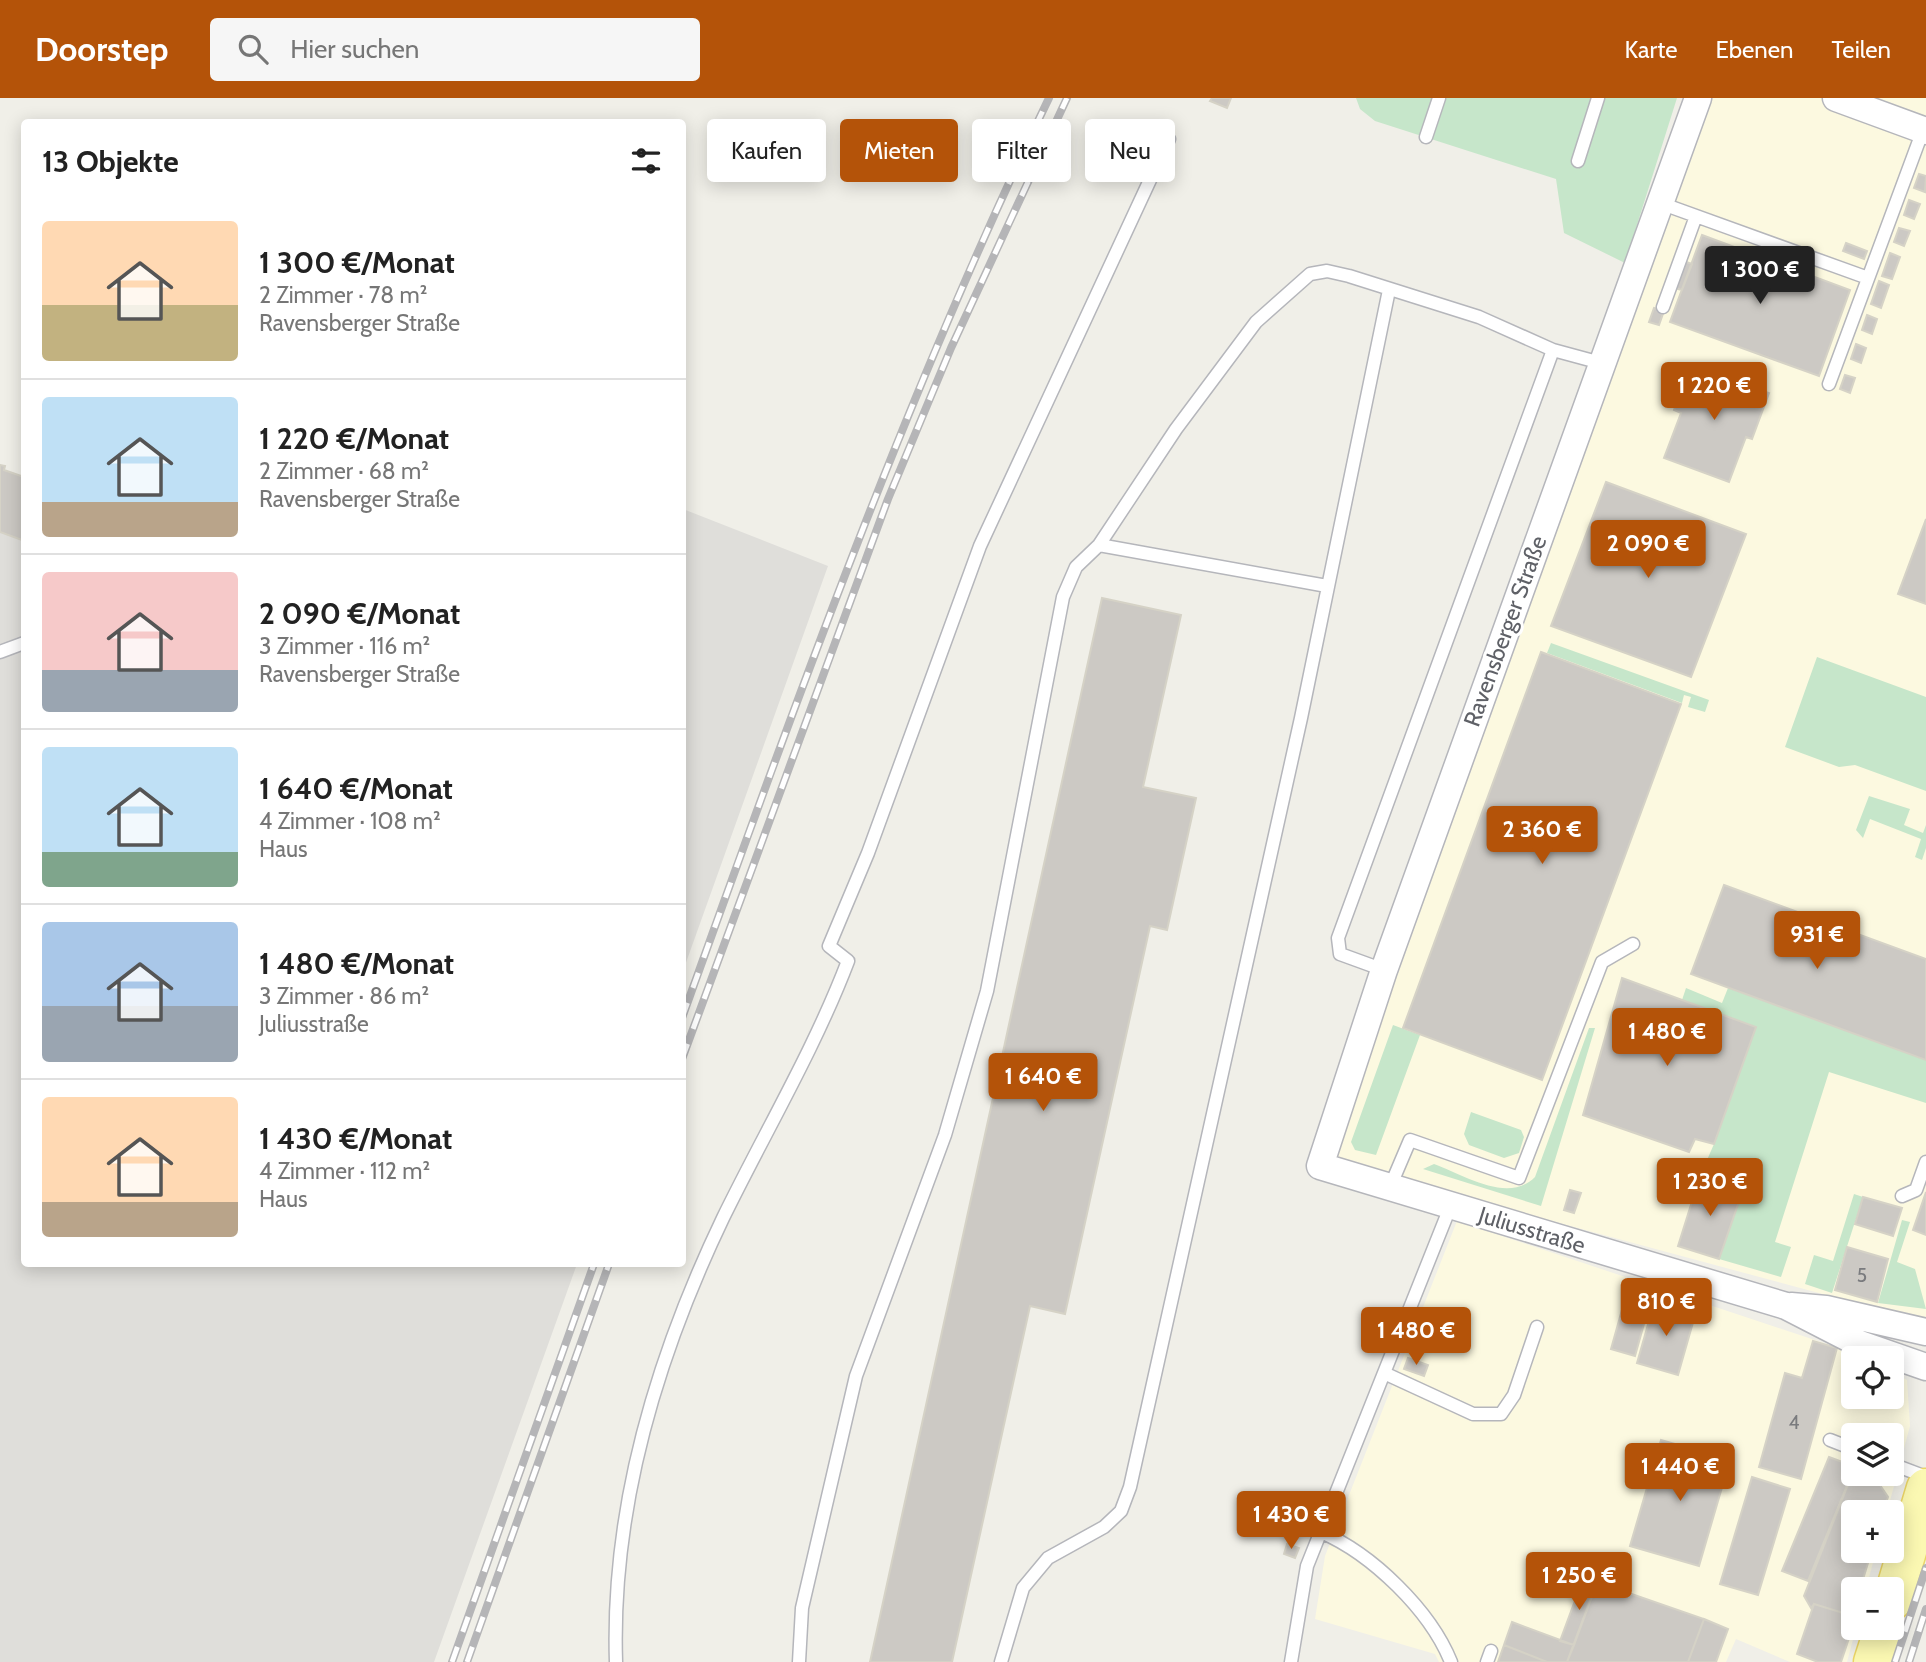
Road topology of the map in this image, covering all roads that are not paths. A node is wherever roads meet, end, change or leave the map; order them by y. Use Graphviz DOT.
graph roads {
  1 [pos="1439,98"];
  2 [pos="1598,98"];
  3 [pos="1698,98"];
  4 [pos="1836,98"];
  5 [pos="1924,130"];
  6 [pos="1426,136"];
  7 [pos="1578,161"];
  8 [pos="1149,182"];
  9 [pos="1660,203"];
  10 [pos="1696,216"];
  11 [pos="1868,278"];
  12 [pos="1389,290"];
  13 [pos="1663,307"];
  14 [pos="1553,350"];
  15 [pos="1601,363"];
  16 [pos="1829,384"];
  17 [pos="1099,545"];
  18 [pos="1327,586"];
  19 [pos="21,644"];
  20 [pos="0,652"];
  21 [pos="1633,944"];
  22 [pos="1384,970"];
  23 [pos="1926,1163"];
  24 [pos="1320,1166"];
  25 [pos="1390,1187"];
  26 [pos="1902,1196"];
  27 [pos="1451,1205"];
  28 [pos="1786,1306"];
  29 [pos="1537,1326"];
  30 [pos="1926,1332"];
  31 [pos="1926,1367"];
  32 [pos="1384,1373"];
  33 [pos="1830,1440"];
  34 [pos="1841,1447"];
  35 [pos="1904,1469"];
  36 [pos="1926,1477"];
  37 [pos="1926,1488"];
  38 [pos="1321,1532"];
  39 [pos="1899,1577"];
  40 [pos="1880,1640"];
  41 [pos="616,1662"];
  42 [pos="799,1662"];
  43 [pos="1001,1662"];
  44 [pos="1292,1662"];
  45 [pos="1451,1662"];
  46 [pos="1873,1662"];
  1 -- 6 [label="lane"];
  2 -- 7 [label="lane"];
  3 -- 9 [label="street, Ravensberger Straße"];
  4 -- 5 [label="street"];
  5 -- 11 [label="lane"];
  8 -- 41 [label="lane"];
  9 -- 10 [label="lane"];
  9 -- 15 [label="street, Ravensberger Straße"];
  10 -- 11 [label="lane"];
  10 -- 13 [label="lane"];
  11 -- 16 [label="lane"];
  12 -- 14 [label="lane"];
  12 -- 17 [label="lane"];
  12 -- 18 [label="lane"];
  14 -- 15 [label="lane"];
  14 -- 22 [label="lane"];
  15 -- 22 [label="street, Ravensberger Straße"];
  17 -- 18 [label="lane"];
  17 -- 42 [label="lane"];
  18 -- 43 [label="lane"];
  19 -- 20 [label="lane"];
  21 -- 25 [label="lane"];
  22 -- 24 [label="street, Ravensberger Straße"];
  23 -- 26 [label="lane"];
  24 -- 25 [label="street, Juliusstraße"];
  25 -- 27 [label="street, Juliusstraße"];
  27 -- 28 [label="street, Juliusstraße"];
  27 -- 32 [label="lane"];
  28 -- 30 [label="street, Juliusstraße"];
  28 -- 31 [label="street, Juliusstraße"];
  29 -- 32 [label="lane"];
  32 -- 38 [label="lane"];
  33 -- 34 [label="lane"];
  35 -- 36 [label="lane"];
  37 -- 39 [label="main road"];
  38 -- 44 [label="lane"];
  38 -- 45 [label="lane"];
  40 -- 46 [label="main road"];
}
